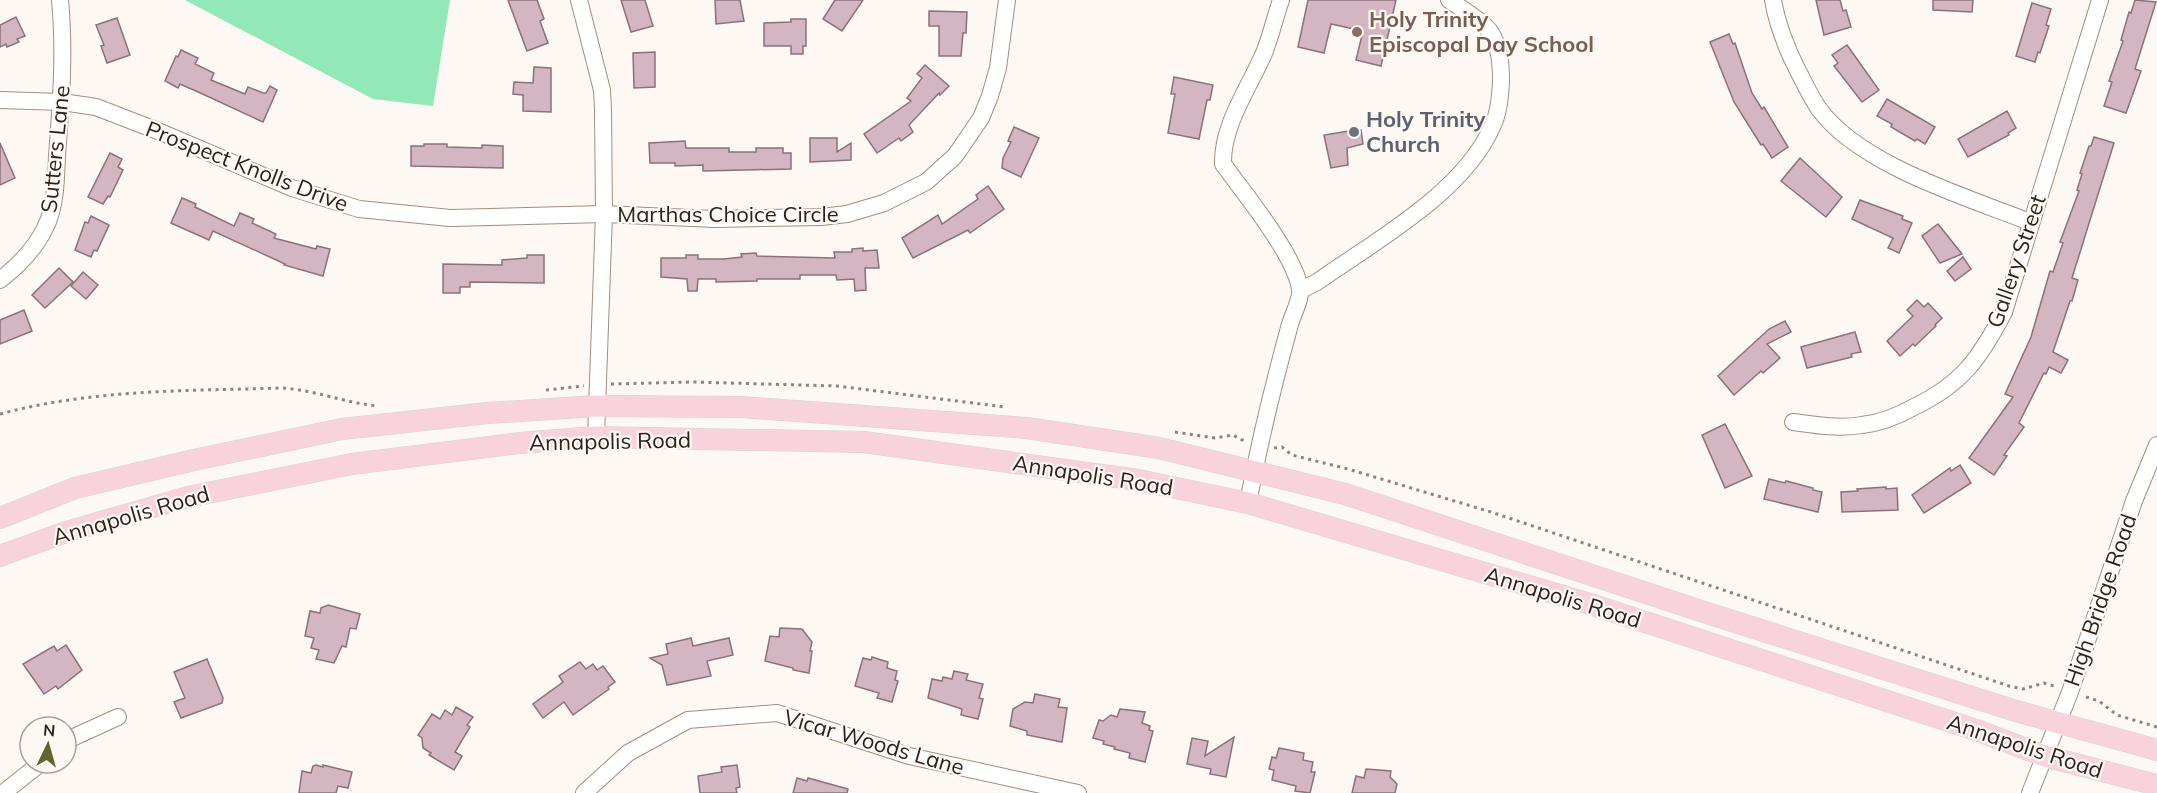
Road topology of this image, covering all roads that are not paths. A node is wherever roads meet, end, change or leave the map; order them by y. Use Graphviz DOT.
graph roads {
  1 [pos="60,0"];
  2 [pos="579,0"];
  3 [pos="1007,0"];
  4 [pos="1281,0"];
  5 [pos="1773,0"];
  6 [pos="2100,0"];
  7 [pos="1454,2"];
  8 [pos="0,100"];
  9 [pos="62,102"];
  10 [pos="604,214"];
  11 [pos="2030,222"];
  12 [pos="0,280"];
  13 [pos="1301,290"];
  14 [pos="597,406"];
  15 [pos="1793,423"];
  16 [pos="596,437"];
  17 [pos="2157,447"];
  18 [pos="1254,470"];
  19 [pos="2149,486"];
  20 [pos="1248,503"];
  21 [pos="0,518"];
  22 [pos="0,556"];
  23 [pos="118,717"];
  24 [pos="2057,724"];
  25 [pos="78,735"];
  26 [pos="2157,750"];
  27 [pos="2044,756"];
  28 [pos="26,775"];
  29 [pos="2157,785"];
  30 [pos="3,793"];
  31 [pos="584,793"];
  32 [pos="1078,793"];
  33 [pos="2030,793"];
  1 -- 9 [label="street, Sutters Lane"];
  2 -- 10 [label="street, Marthas Choice Circle"];
  3 -- 10 [label="street, Marthas Choice Circle"];
  4 -- 13 [label="street"];
  5 -- 11 [label="street"];
  6 -- 11 [label="street, Gallery Street"];
  7 -- 13 [label="street"];
  8 -- 9 [label="street, Prospect Knolls Drive"];
  9 -- 10 [label="street, Prospect Knolls Drive"];
  9 -- 12 [label="street, Sutters Lane"];
  10 -- 14 [label="street, Marthas Choice Circle"];
  11 -- 15 [label="street, Gallery Street"];
  13 -- 18 [label="street"];
  14 -- 16 [label="street, Marthas Choice Circle"];
  14 -- 18 [label="main road, Annapolis Road"];
  14 -- 21 [label="main road, Annapolis Road"];
  16 -- 20 [label="main road, Annapolis Road"];
  16 -- 22 [label="main road, Annapolis Road"];
  17 -- 19 [label="street, High Bridge Road"];
  18 -- 20 [label="street"];
  18 -- 24 [label="main road, Annapolis Road"];
  19 -- 24 [label="street, High Bridge Road"];
  20 -- 27 [label="main road, Annapolis Road"];
  23 -- 25 [label="street"];
  24 -- 26 [label="main road, Annapolis Road"];
  24 -- 27 [label="street, High Bridge Road"];
  27 -- 29 [label="main road, Annapolis Road"];
  27 -- 33 [label="street, High Bridge Road"];
  28 -- 30 [label="street"];
  31 -- 32 [label="street, Vicar Woods Lane"];
}
